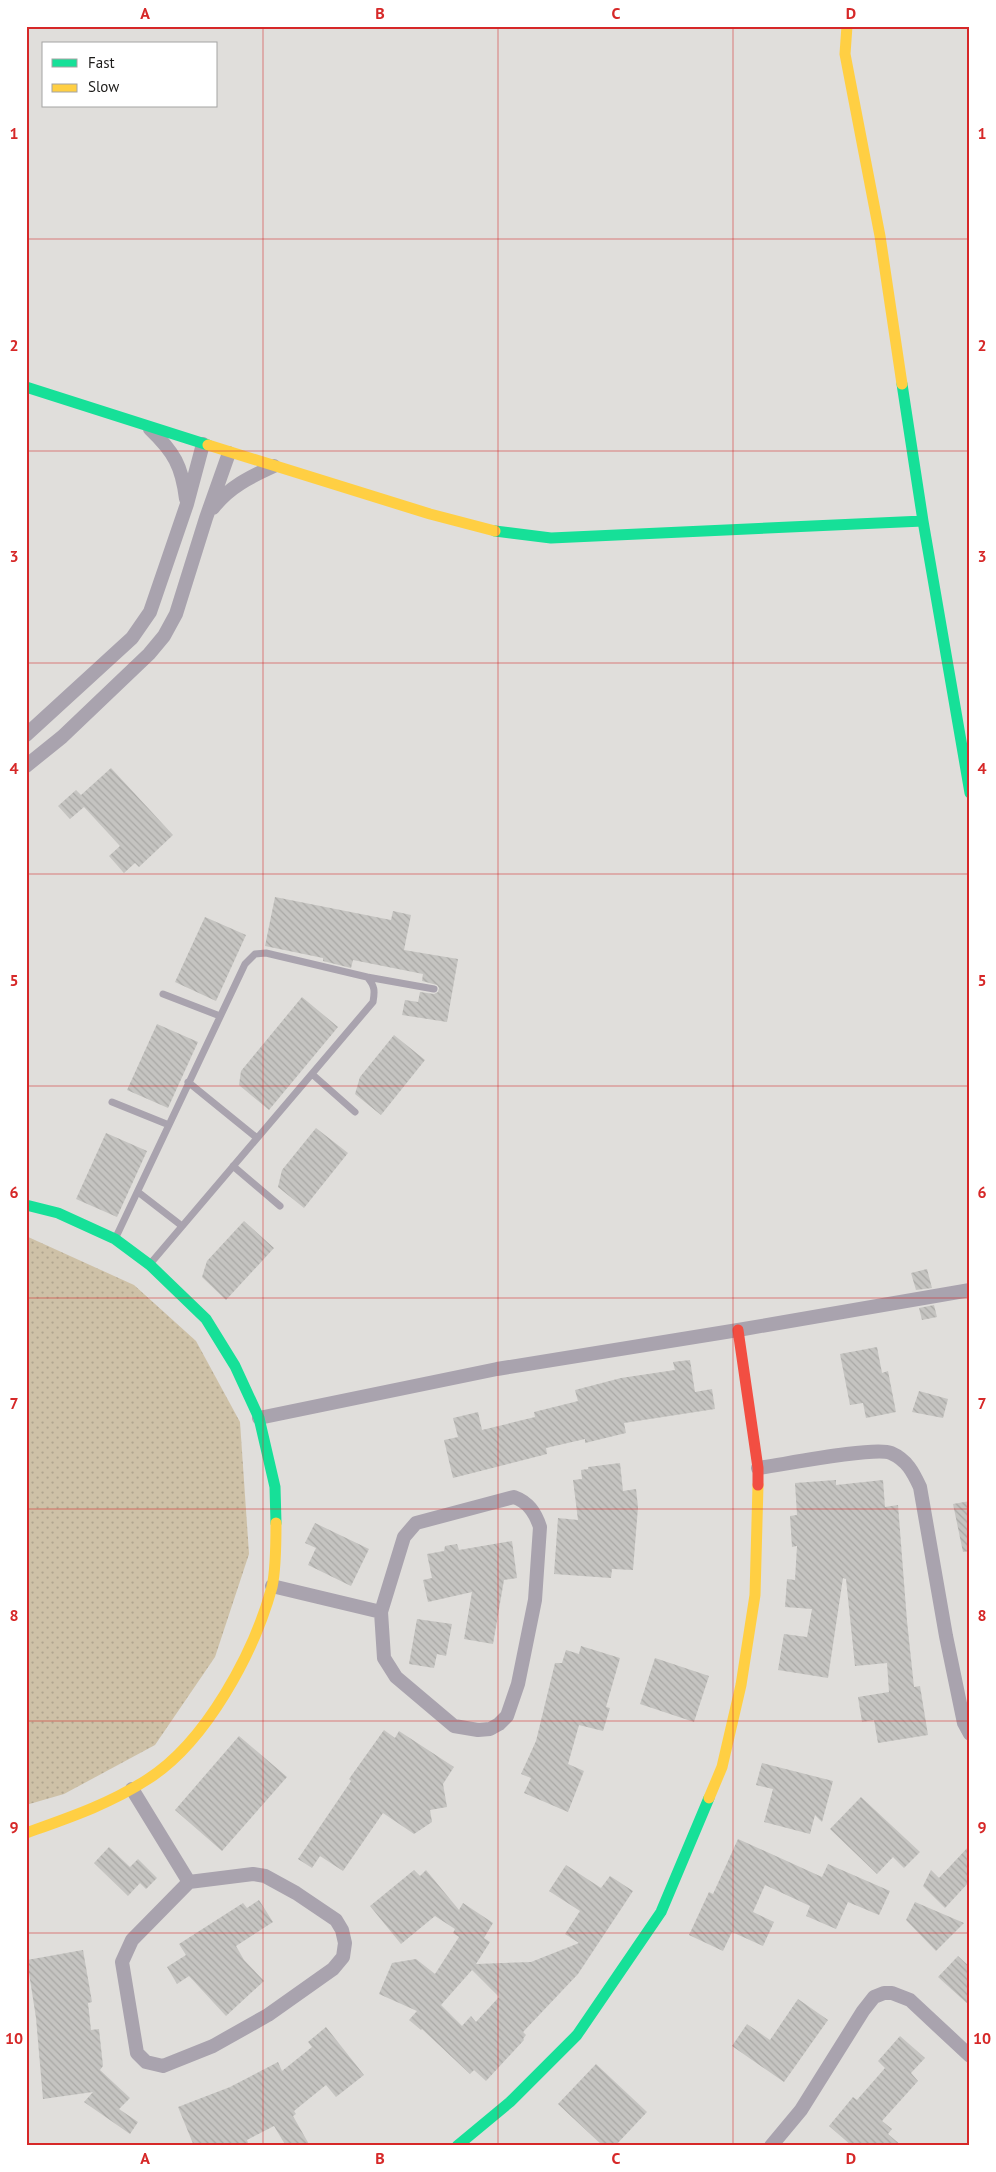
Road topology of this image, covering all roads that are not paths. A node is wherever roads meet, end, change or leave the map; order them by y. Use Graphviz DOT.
graph roads {
  1 [pos="847,26"];
  2 [pos="26,387"];
  3 [pos="147,426"];
  4 [pos="202,444"];
  5 [pos="229,453"];
  6 [pos="274,466"];
  7 [pos="187,504"];
  8 [pos="206,518"];
  9 [pos="924,521"];
  10 [pos="26,735"];
  11 [pos="26,766"];
  12 [pos="970,793"];
  13 [pos="367,977"];
  14 [pos="434,989"];
  15 [pos="163,994"];
  16 [pos="220,1016"];
  17 [pos="312,1074"];
  18 [pos="188,1082"];
  19 [pos="112,1102"];
  20 [pos="355,1112"];
  21 [pos="169,1124"];
  22 [pos="257,1138"];
  23 [pos="233,1166"];
  24 [pos="138,1192"];
  25 [pos="26,1205"];
  26 [pos="280,1206"];
  27 [pos="182,1226"];
  28 [pos="115,1239"];
  29 [pos="150,1265"];
  30 [pos="970,1290"];
  31 [pos="738,1330"];
  32 [pos="259,1418"];
  33 [pos="758,1468"];
  34 [pos="272,1586"];
  35 [pos="381,1612"];
  36 [pos="970,1734"];
  37 [pos="132,1789"];
  38 [pos="26,1834"];
  39 [pos="189,1882"];
  40 [pos="970,2056"];
  41 [pos="463,2144"];
  42 [pos="771,2146"];
  1 -- 9 [label="street"];
  2 -- 3 [label="street"];
  3 -- 4 [label="street"];
  3 -- 7 [label="street"];
  4 -- 5 [label="street"];
  4 -- 7 [label="street"];
  5 -- 6 [label="street"];
  5 -- 8 [label="street"];
  6 -- 8 [label="street"];
  6 -- 9 [label="street"];
  7 -- 10 [label="street"];
  8 -- 11 [label="street"];
  9 -- 12 [label="street"];
  13 -- 14 [label="lane"];
  13 -- 16 [label="lane"];
  13 -- 17 [label="lane"];
  15 -- 16 [label="lane"];
  16 -- 18 [label="lane"];
  17 -- 20 [label="lane"];
  17 -- 22 [label="lane"];
  18 -- 21 [label="lane"];
  18 -- 22 [label="lane"];
  19 -- 21 [label="lane"];
  21 -- 24 [label="lane"];
  22 -- 23 [label="lane"];
  23 -- 26 [label="lane"];
  23 -- 27 [label="lane"];
  24 -- 27 [label="lane"];
  24 -- 28 [label="lane"];
  25 -- 28 [label="street"];
  27 -- 29 [label="lane"];
  28 -- 29 [label="street"];
  29 -- 32 [label="street"];
  30 -- 31 [label="street"];
  31 -- 32 [label="street"];
  31 -- 33 [label="street"];
  32 -- 34 [label="street"];
  33 -- 36 [label="street"];
  33 -- 41 [label="street"];
  34 -- 35 [label="street"];
  34 -- 37 [label="street"];
  35 -- 35 [label="street"];
  37 -- 38 [label="street"];
  37 -- 39 [label="street"];
  39 -- 39 [label="street"];
  40 -- 42 [label="street"];
}
